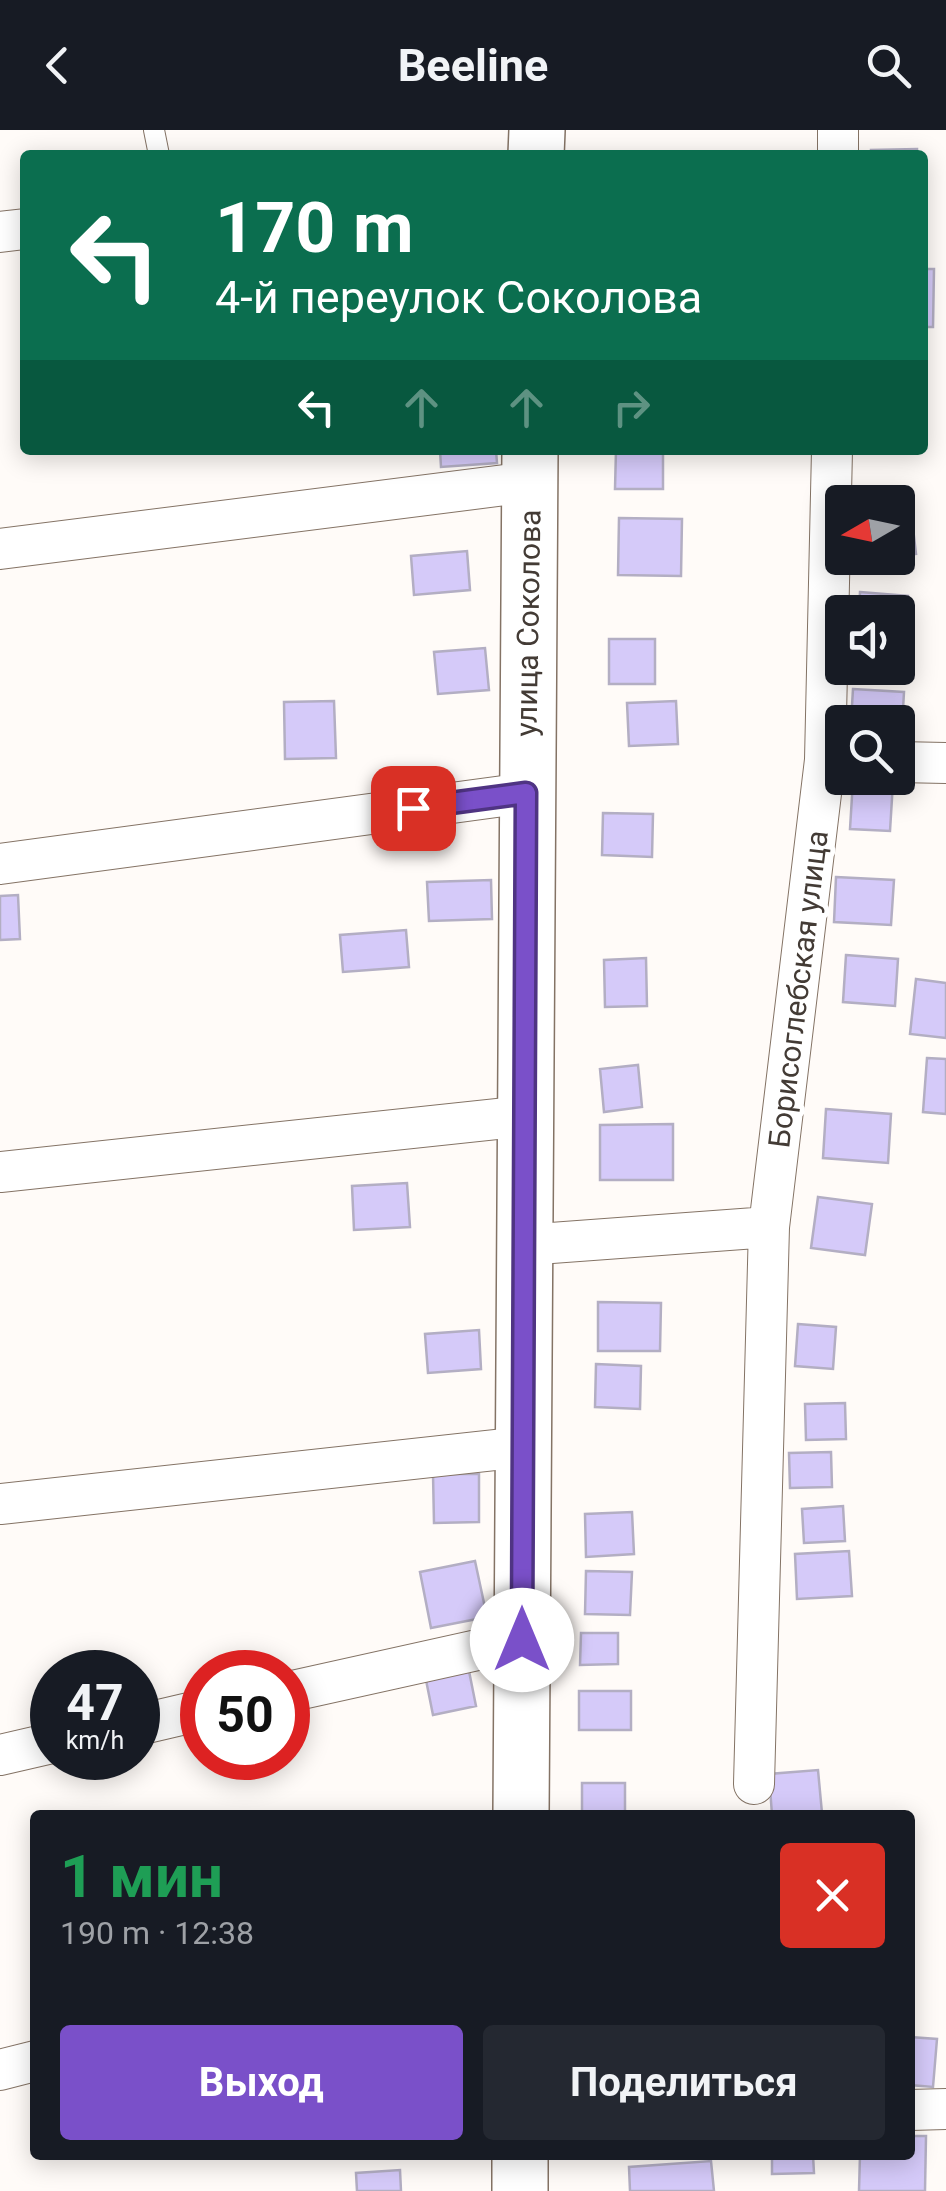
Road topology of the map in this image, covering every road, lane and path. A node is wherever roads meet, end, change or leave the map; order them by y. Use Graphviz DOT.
graph roads {
  1 [pos="832,455"];
  2 [pos="530,466"];
  3 [pos="0,549"];
  4 [pos="834,705"];
  5 [pos="915,762"];
  6 [pos="946,763"];
  7 [pos="526,793"];
  8 [pos="829,795"];
  9 [pos="0,864"];
  10 [pos="524,1116"];
  11 [pos="0,1172"];
  12 [pos="769,1227"];
  13 [pos="524,1245"];
  14 [pos="523,1447"];
  15 [pos="0,1504"];
  16 [pos="522,1640"];
  17 [pos="310,1687"];
  18 [pos="30,1749"];
  19 [pos="0,1755"];
  20 [pos="754,1784"];
  21 [pos="521,1810"];
  22 [pos="30,2062"];
  23 [pos="0,2070"];
  24 [pos="946,2109"];
  25 [pos="915,2110"];
  26 [pos="520,2160"];
  27 [pos="520,2191"];
  1 -- 4 [label="street, Борисоглебская улица"];
  2 -- 3 [label="street"];
  2 -- 7 [label="main road, улица Соколова"];
  5 -- 6 [label="street"];
  7 -- 9 [label="street"];
  7 -- 10 [label="main road, улица Соколова"];
  8 -- 12 [label="street, Борисоглебская улица"];
  10 -- 11 [label="street"];
  10 -- 13 [label="main road, улица Соколова"];
  12 -- 13 [label="street"];
  12 -- 20 [label="street, Борисоглебская улица"];
  13 -- 14 [label="main road, улица Соколова"];
  14 -- 15 [label="street"];
  14 -- 16 [label="main road, улица Соколова"];
  16 -- 17 [label="street"];
  16 -- 21 [label="main road, улица Соколова"];
  18 -- 19 [label="street"];
  22 -- 23 [label="street"];
  24 -- 25 [label="street"];
  26 -- 27 [label="main road"];
}
